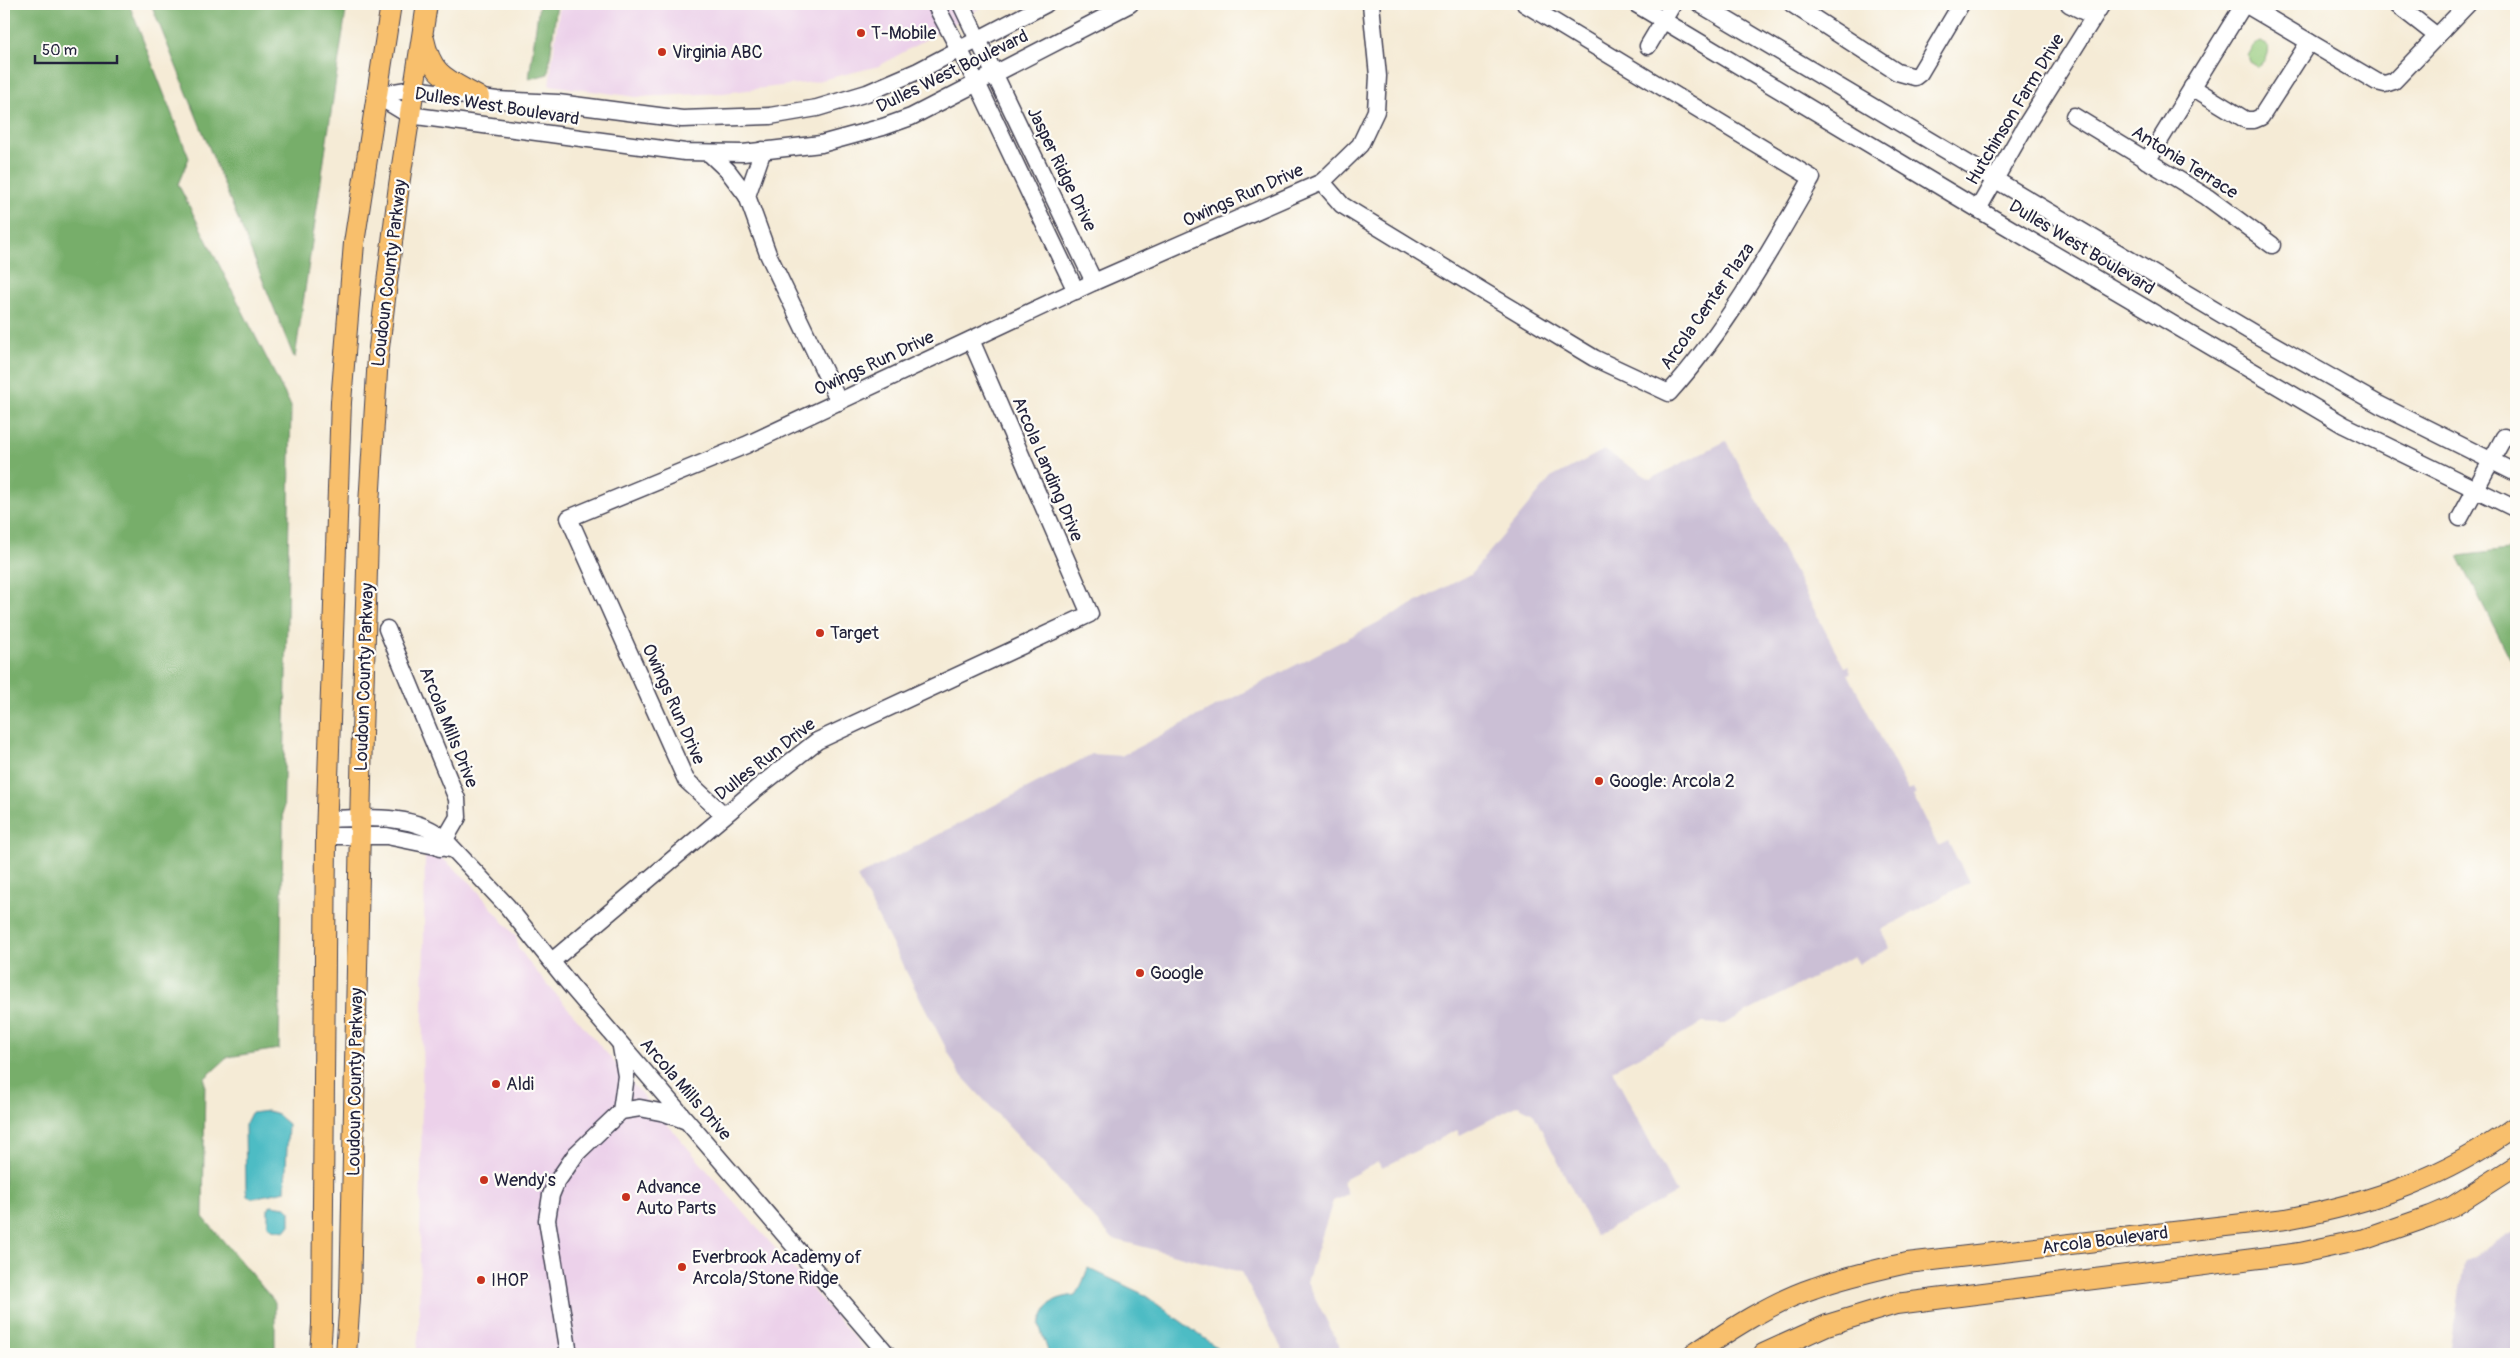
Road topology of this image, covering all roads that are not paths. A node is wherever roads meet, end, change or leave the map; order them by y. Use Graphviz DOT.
graph roads {
  1 [pos="391,4"];
  2 [pos="427,4"];
  3 [pos="935,4"];
  4 [pos="961,4"];
  5 [pos="1046,4"];
  6 [pos="1130,4"];
  7 [pos="1371,4"];
  8 [pos="1525,4"];
  9 [pos="1636,4"];
  10 [pos="1673,4"];
  11 [pos="1700,4"];
  12 [pos="1792,4"];
  13 [pos="1961,4"];
  14 [pos="2069,4"];
  15 [pos="2244,4"];
  16 [pos="2396,4"];
  17 [pos="2468,4"];
  18 [pos="2098,10"];
  19 [pos="1663,20"];
  20 [pos="422,31"];
  21 [pos="2436,36"];
  22 [pos="978,39"];
  23 [pos="2310,42"];
  24 [pos="1648,46"];
  25 [pos="958,49"];
  26 [pos="994,74"];
  27 [pos="977,83"];
  28 [pos="2192,88"];
  29 [pos="413,89"];
  30 [pos="376,95"];
  31 [pos="479,98"];
  32 [pos="409,115"];
  33 [pos="2074,116"];
  34 [pos="763,150"];
  35 [pos="709,153"];
  36 [pos="2146,160"];
  37 [pos="1995,180"];
  38 [pos="1322,182"];
  39 [pos="747,196"];
  40 [pos="1978,209"];
  41 [pos="2272,245"];
  42 [pos="1094,282"];
  43 [pos="1076,291"];
  44 [pos="971,340"];
  45 [pos="839,402"];
  46 [pos="2504,437"];
  47 [pos="2491,461"];
  48 [pos="2516,473"];
  49 [pos="2475,490"];
  50 [pos="2516,509"];
  51 [pos="2460,518"];
  52 [pos="1090,614"];
  53 [pos="387,629"];
  54 [pos="724,816"];
  55 [pos="327,827"];
  56 [pos="360,827"];
  57 [pos="447,846"];
  58 [pos="552,961"];
  59 [pos="620,1043"];
  60 [pos="621,1111"];
  61 [pos="686,1121"];
  62 [pos="2516,1126"];
  63 [pos="2516,1166"];
  64 [pos="320,1354"];
  65 [pos="346,1354"];
  66 [pos="569,1354"];
  67 [pos="887,1354"];
  68 [pos="1694,1354"];
  69 [pos="1763,1354"];
  1 -- 30 [label="main road, Loudoun County Parkway"];
  2 -- 20 [label="main road, Loudoun County Parkway"];
  3 -- 25 [label="street"];
  4 -- 22 [label="street, Jasper Ridge Drive"];
  5 -- 22 [label="street, Dulles West Boulevard"];
  6 -- 26 [label="street, Dulles West Boulevard"];
  7 -- 38 [label="street, Owings Run Drive"];
  8 -- 38 [label="street, Arcola Center Plaza"];
  9 -- 19 [label="street, Dulles West Boulevard"];
  10 -- 19 [label="street"];
  11 -- 37 [label="street, Dulles West Boulevard"];
  12 -- 13 [label="street"];
  14 -- 18 [label="street"];
  15 -- 23 [label="street"];
  15 -- 28 [label="street"];
  16 -- 21 [label="street"];
  17 -- 21 [label="street"];
  18 -- 37 [label="street, Hutchinson Farm Drive"];
  19 -- 24 [label="street"];
  19 -- 40 [label="street, Dulles West Boulevard"];
  20 -- 29 [label="main road, Loudoun County Parkway"];
  20 -- 31 [label="main road"];
  21 -- 23 [label="street"];
  22 -- 25 [label="street, Dulles West Boulevard"];
  22 -- 26 [label="street, Jasper Ridge Drive"];
  23 -- 28 [label="street"];
  25 -- 27 [label="street"];
  25 -- 31 [label="street, Dulles West Boulevard"];
  26 -- 27 [label="street, Dulles West Boulevard"];
  26 -- 42 [label="street, Jasper Ridge Drive"];
  27 -- 34 [label="street, Dulles West Boulevard"];
  27 -- 43 [label="street"];
  28 -- 36 [label="street"];
  29 -- 30 [label="street, Dulles West Boulevard"];
  29 -- 31 [label="street, Dulles West Boulevard"];
  29 -- 32 [label="main road, Loudoun County Parkway"];
  30 -- 32 [label="street, Dulles West Boulevard"];
  30 -- 55 [label="main road, Loudoun County Parkway"];
  32 -- 35 [label="street, Dulles West Boulevard"];
  32 -- 56 [label="main road, Loudoun County Parkway"];
  33 -- 36 [label="street, Antonia Terrace"];
  34 -- 35 [label="street, Dulles West Boulevard"];
  34 -- 39 [label="street"];
  35 -- 39 [label="street"];
  36 -- 41 [label="street, Antonia Terrace"];
  37 -- 40 [label="street, Hutchinson Farm Drive"];
  37 -- 47 [label="street, Dulles West Boulevard"];
  38 -- 42 [label="street, Owings Run Drive"];
  39 -- 45 [label="street"];
  40 -- 49 [label="street, Dulles West Boulevard"];
  42 -- 43 [label="street, Owings Run Drive"];
  43 -- 44 [label="street, Owings Run Drive"];
  44 -- 45 [label="street, Owings Run Drive"];
  44 -- 52 [label="street, Arcola Landing Drive"];
  45 -- 54 [label="street, Owings Run Drive"];
  46 -- 47 [label="street"];
  47 -- 48 [label="street, Dulles West Boulevard"];
  47 -- 49 [label="street"];
  49 -- 50 [label="street, Dulles West Boulevard"];
  49 -- 51 [label="street"];
  52 -- 54 [label="street, Dulles Run Drive"];
  53 -- 57 [label="street, Arcola Mills Drive"];
  54 -- 58 [label="street, Dulles Run Drive"];
  55 -- 56 [label="street, Arcola Mills Drive"];
  55 -- 64 [label="main road, Loudoun County Parkway"];
  56 -- 57 [label="street, Arcola Mills Drive"];
  56 -- 65 [label="main road, Loudoun County Parkway"];
  57 -- 58 [label="street, Arcola Mills Drive"];
  58 -- 59 [label="street, Arcola Mills Drive"];
  59 -- 60 [label="street"];
  59 -- 61 [label="street, Arcola Mills Drive"];
  60 -- 61 [label="street"];
  60 -- 66 [label="street"];
  61 -- 67 [label="street, Arcola Mills Drive"];
  62 -- 68 [label="main road, Arcola Boulevard"];
  63 -- 69 [label="main road, Arcola Boulevard"];
}
